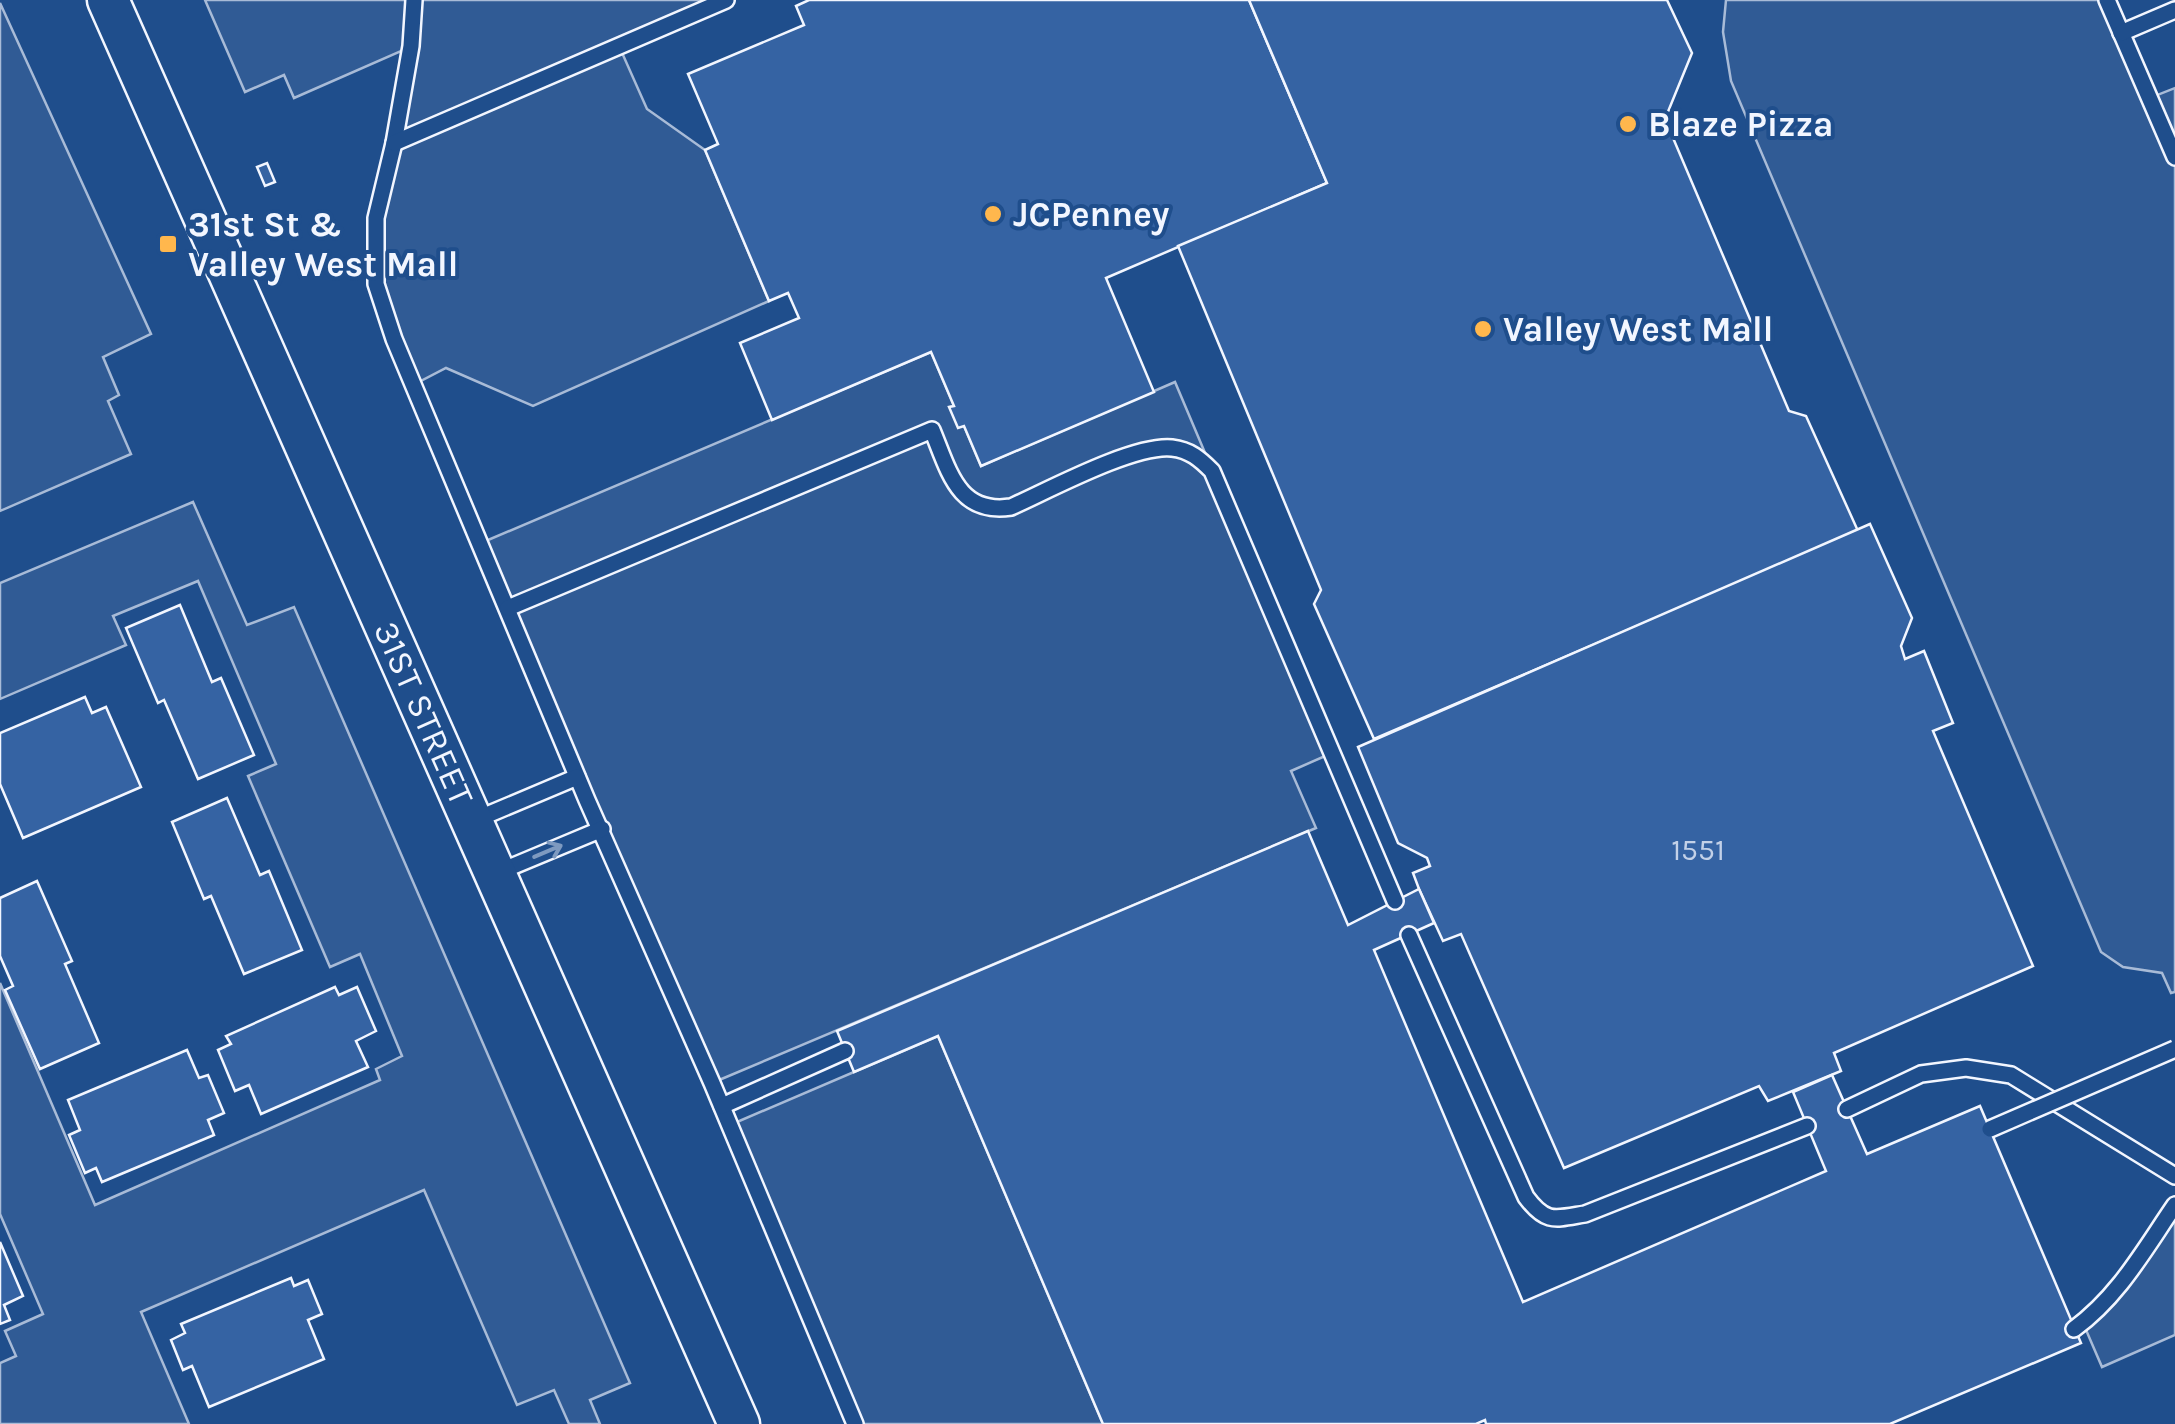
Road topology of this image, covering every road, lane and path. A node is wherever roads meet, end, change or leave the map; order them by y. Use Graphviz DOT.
graph roads {
  1 [pos="108,0"];
  2 [pos="414,0"];
  3 [pos="726,0"];
  4 [pos="2107,0"];
  5 [pos="2175,10"];
  6 [pos="2121,34"];
  7 [pos="394,143"];
  8 [pos="2175,157"];
  9 [pos="508,608"];
  10 [pos="577,777"];
  11 [pos="472,822"];
  12 [pos="602,828"];
  13 [pos="495,874"];
  14 [pos="1395,901"];
  15 [pos="1409,934"];
  16 [pos="2175,1049"];
  17 [pos="845,1051"];
  18 [pos="722,1106"];
  19 [pos="1847,1109"];
  20 [pos="1807,1126"];
  21 [pos="1990,1129"];
  22 [pos="2175,1176"];
  23 [pos="2175,1206"];
  24 [pos="2074,1329"];
  25 [pos="739,1424"];
  26 [pos="855,1424"];
  1 -- 11 [label="street, 31ST STREET"];
  2 -- 7 [label="lane"];
  3 -- 7 [label="lane"];
  4 -- 6 [label="lane"];
  5 -- 6 [label="lane"];
  6 -- 8 [label="lane"];
  7 -- 9 [label="lane"];
  9 -- 10 [label="lane"];
  9 -- 14 [label="lane"];
  10 -- 11 [label="lane"];
  10 -- 12 [label="lane"];
  11 -- 13 [label="street, 31ST STREET"];
  13 -- 12 [label="lane, one-way"];
  12 -- 18 [label="lane"];
  13 -- 25 [label="street, 31ST STREET"];
  15 -- 20 [label="lane"];
  16 -- 21 [label="lane, bridge"];
  17 -- 18 [label="lane"];
  18 -- 26 [label="lane"];
  19 -- 22 [label="lane"];
  23 -- 24 [label="lane"];
}
